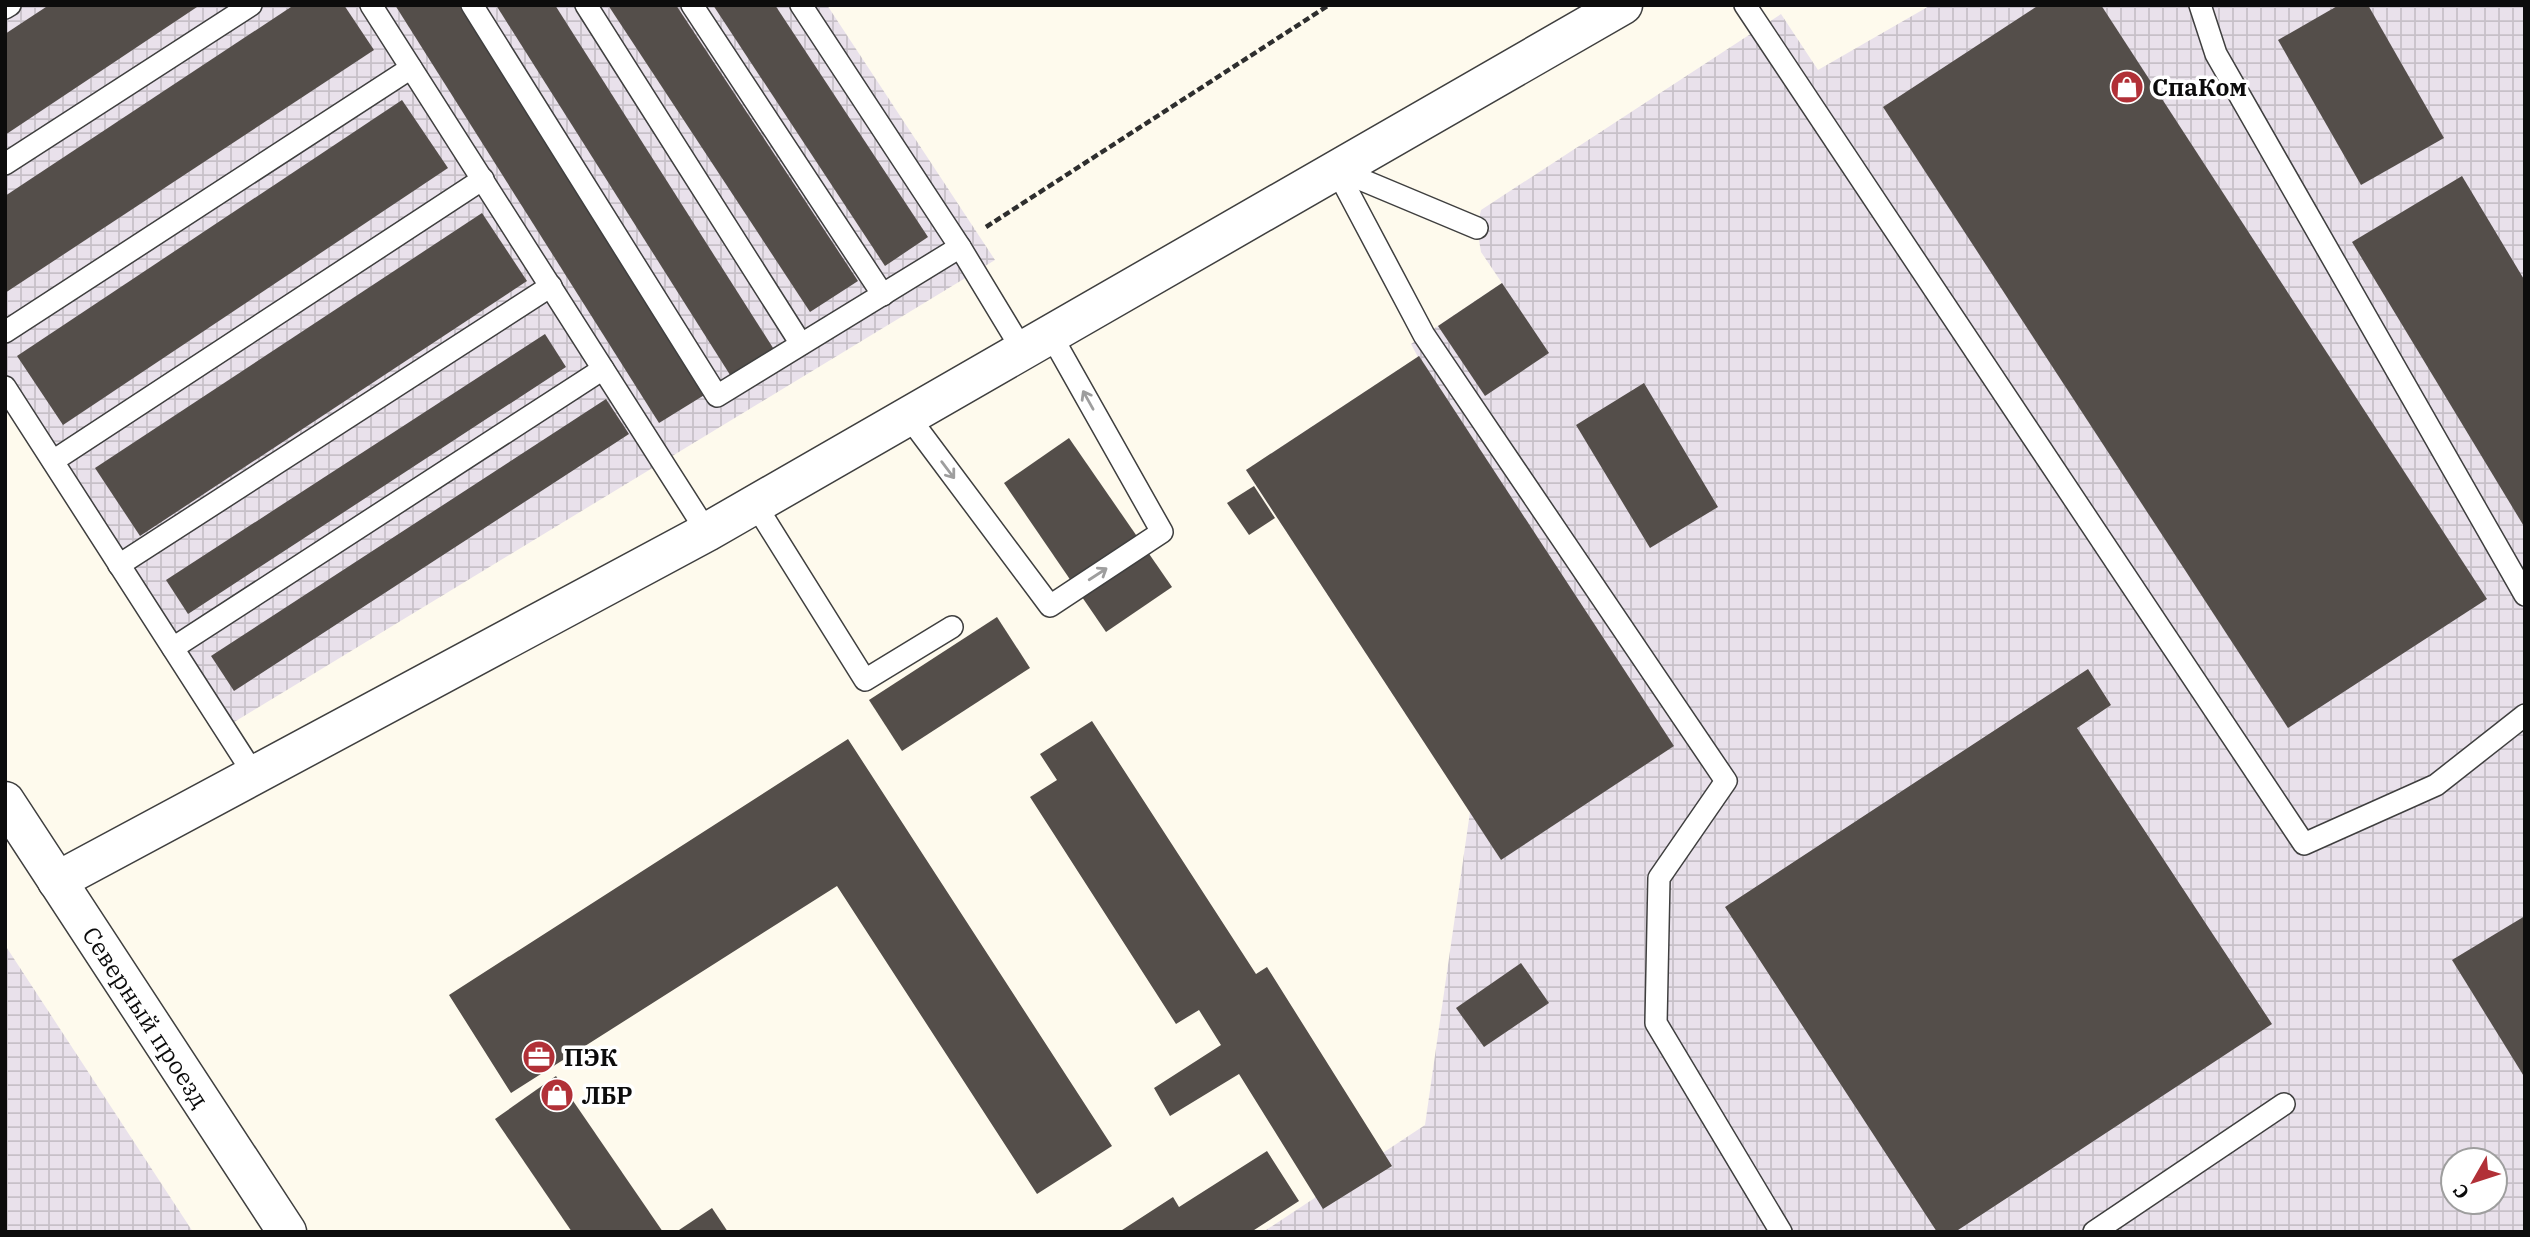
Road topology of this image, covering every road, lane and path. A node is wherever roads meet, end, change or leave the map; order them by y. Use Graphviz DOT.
graph roads {
  1 [pos="10,5"];
  2 [pos="251,5"];
  3 [pos="371,5"];
  4 [pos="472,5"];
  5 [pos="586,5"];
  6 [pos="691,5"];
  7 [pos="801,5"];
  8 [pos="1329,5"];
  9 [pos="1623,5"];
  10 [pos="1745,5"];
  11 [pos="2200,5"];
  12 [pos="5,8"];
  13 [pos="411,68"];
  14 [pos="5,164"];
  15 [pos="1336,169"];
  16 [pos="483,179"];
  17 [pos="1477,228"];
  18 [pos="978,232"];
  19 [pos="960,247"];
  20 [pos="551,286"];
  21 [pos="883,295"];
  22 [pos="5,332"];
  23 [pos="1037,343"];
  24 [pos="801,344"];
  25 [pos="603,369"];
  26 [pos="5,387"];
  27 [pos="908,416"];
  28 [pos="53,461"];
  29 [pos="755,504"];
  30 [pos="707,532"];
  31 [pos="119,565"];
  32 [pos="2525,595"];
  33 [pos="952,627"];
  34 [pos="173,648"];
  35 [pos="2525,715"];
  36 [pos="255,776"];
  37 [pos="5,801"];
  38 [pos="57,881"];
  39 [pos="2284,1104"];
  40 [pos="287,1232"];
  41 [pos="1781,1232"];
  42 [pos="2094,1232"];
  1 -- 12 [label="lane"];
  2 -- 14 [label="lane"];
  3 -- 13 [label="lane"];
  4 -- 24 [label="lane"];
  5 -- 24 [label="lane"];
  6 -- 21 [label="lane"];
  7 -- 19 [label="lane"];
  8 -- 18 [label="path"];
  9 -- 15 [label="street"];
  10 -- 35 [label="lane"];
  11 -- 32 [label="lane"];
  13 -- 16 [label="lane"];
  13 -- 22 [label="lane"];
  15 -- 17 [label="lane"];
  15 -- 23 [label="street"];
  15 -- 41 [label="lane"];
  16 -- 20 [label="lane"];
  16 -- 28 [label="lane"];
  19 -- 21 [label="lane"];
  19 -- 23 [label="lane"];
  20 -- 25 [label="lane"];
  20 -- 31 [label="lane"];
  21 -- 24 [label="lane"];
  23 -- 27 [label="street"];
  27 -- 23 [label="lane, one-way"];
  25 -- 30 [label="lane"];
  25 -- 34 [label="lane"];
  26 -- 28 [label="lane"];
  27 -- 29 [label="street"];
  28 -- 31 [label="lane"];
  29 -- 30 [label="street"];
  29 -- 33 [label="lane"];
  30 -- 36 [label="street"];
  31 -- 34 [label="lane"];
  34 -- 36 [label="lane"];
  36 -- 38 [label="street"];
  37 -- 38 [label="street, Северный проезд"];
  38 -- 40 [label="street, Северный проезд"];
  39 -- 42 [label="lane"];
}
